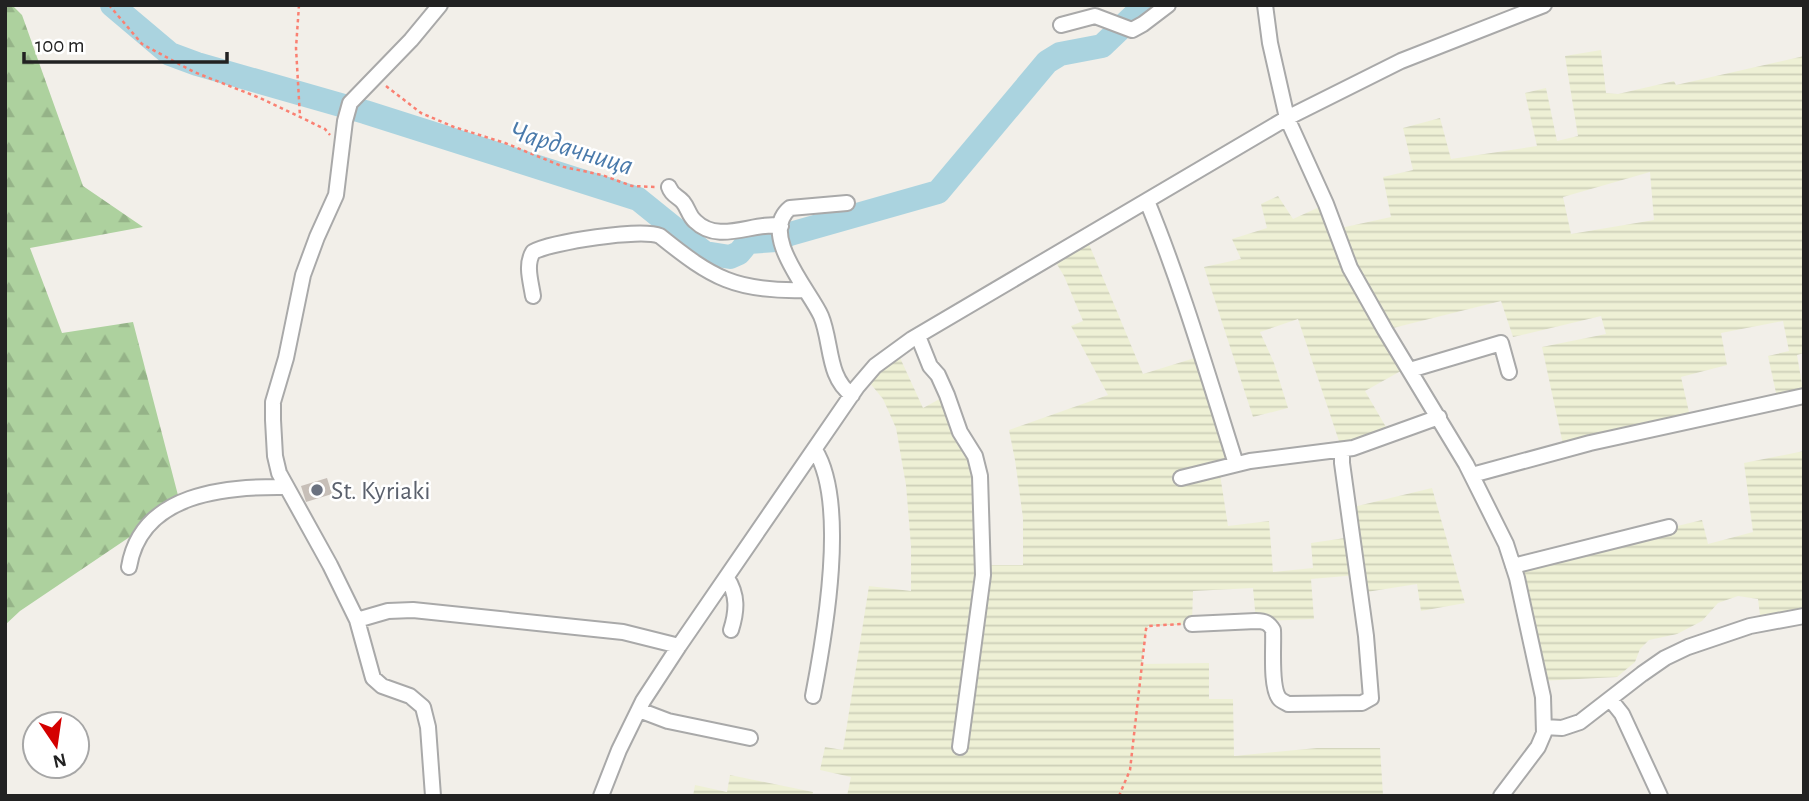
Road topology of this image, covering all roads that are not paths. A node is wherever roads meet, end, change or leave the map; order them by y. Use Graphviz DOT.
graph roads {
  1 [pos="440,5"];
  2 [pos="1111,5"];
  3 [pos="1168,5"];
  4 [pos="1265,5"];
  5 [pos="1544,5"];
  6 [pos="1062,24"];
  7 [pos="1120,25"];
  8 [pos="1287,118"];
  9 [pos="669,187"];
  10 [pos="1147,201"];
  11 [pos="847,203"];
  12 [pos="782,234"];
  13 [pos="805,290"];
  14 [pos="533,296"];
  15 [pos="918,336"];
  16 [pos="1410,370"];
  17 [pos="1509,372"];
  18 [pos="852,395"];
  19 [pos="1804,396"];
  20 [pos="1439,417"];
  21 [pos="815,450"];
  22 [pos="1342,450"];
  23 [pos="1236,464"];
  24 [pos="1472,475"];
  25 [pos="1181,478"];
  26 [pos="286,487"];
  27 [pos="1669,527"];
  28 [pos="1513,566"];
  29 [pos="130,567"];
  30 [pos="727,578"];
  31 [pos="1804,615"];
  32 [pos="357,620"];
  33 [pos="1192,624"];
  34 [pos="731,630"];
  35 [pos="679,646"];
  36 [pos="813,696"];
  37 [pos="1610,699"];
  38 [pos="639,710"];
  39 [pos="1544,727"];
  40 [pos="750,738"];
  41 [pos="960,747"];
  42 [pos="433,796"];
  43 [pos="601,796"];
  44 [pos="1501,796"];
  45 [pos="1660,796"];
  1 -- 26 [label="street"];
  2 -- 7 [label="street"];
  3 -- 7 [label="street"];
  4 -- 8 [label="street"];
  5 -- 8 [label="street"];
  6 -- 7 [label="street"];
  8 -- 10 [label="street"];
  8 -- 16 [label="street"];
  9 -- 12 [label="street"];
  10 -- 15 [label="street"];
  10 -- 23 [label="street"];
  11 -- 12 [label="street"];
  12 -- 13 [label="street"];
  13 -- 14 [label="street"];
  13 -- 18 [label="street"];
  15 -- 18 [label="street"];
  15 -- 41 [label="street"];
  16 -- 17 [label="street"];
  16 -- 20 [label="street"];
  18 -- 21 [label="street"];
  19 -- 24 [label="street"];
  20 -- 22 [label="street"];
  20 -- 24 [label="street"];
  21 -- 30 [label="street"];
  21 -- 36 [label="street"];
  22 -- 23 [label="street"];
  22 -- 33 [label="street"];
  23 -- 25 [label="street"];
  24 -- 28 [label="street"];
  26 -- 29 [label="street"];
  26 -- 32 [label="street"];
  27 -- 28 [label="street"];
  28 -- 39 [label="street"];
  30 -- 34 [label="street"];
  30 -- 35 [label="street"];
  31 -- 37 [label="street"];
  32 -- 35 [label="street"];
  32 -- 42 [label="street"];
  35 -- 38 [label="street"];
  37 -- 39 [label="street"];
  37 -- 45 [label="street"];
  38 -- 40 [label="street"];
  38 -- 43 [label="street"];
  39 -- 44 [label="street"];
}
